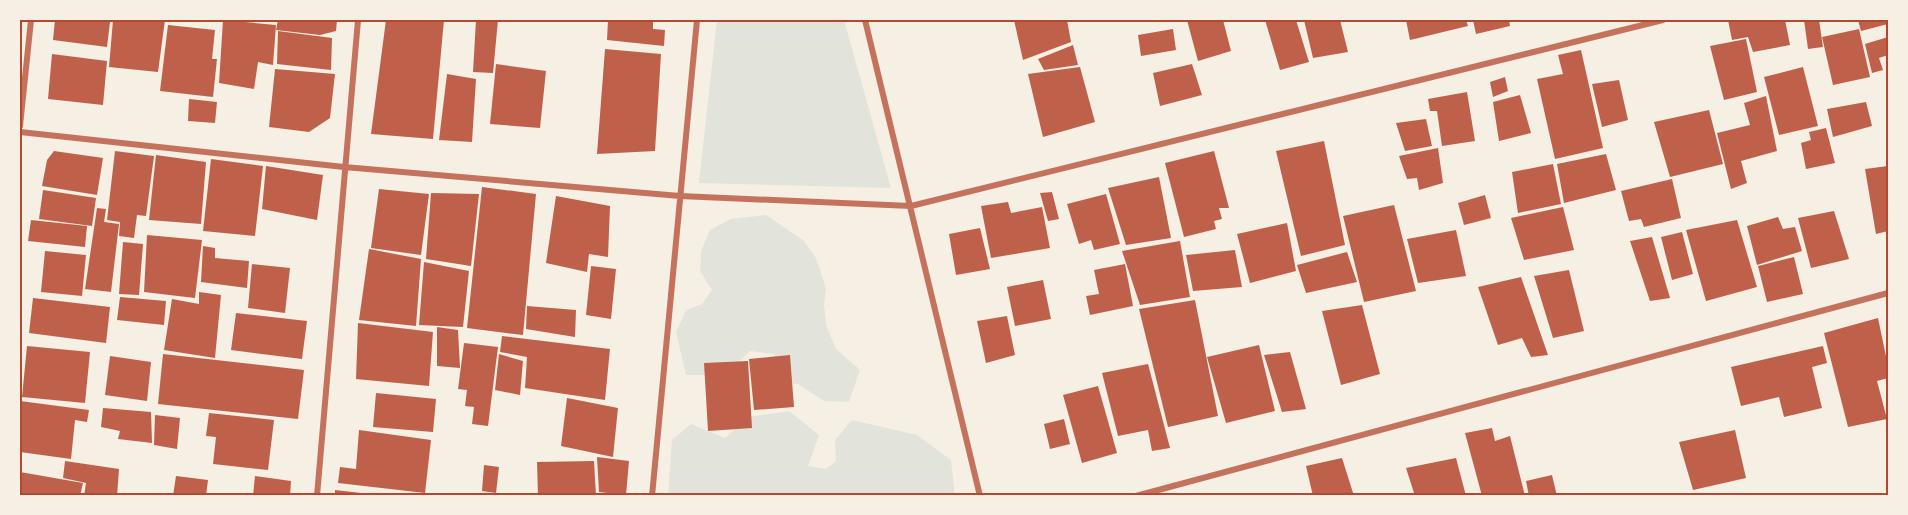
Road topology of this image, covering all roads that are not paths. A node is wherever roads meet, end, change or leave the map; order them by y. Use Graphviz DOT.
graph roads {
  1 [pos="31,20"];
  2 [pos="358,20"];
  3 [pos="697,20"];
  4 [pos="865,20"];
  5 [pos="1663,20"];
  6 [pos="20,126"];
  7 [pos="20,132"];
  8 [pos="344,167"];
  9 [pos="680,196"];
  10 [pos="911,206"];
  11 [pos="1888,293"];
  12 [pos="317,495"];
  13 [pos="652,495"];
  14 [pos="980,495"];
  15 [pos="1136,495"];
  1 -- 6 [label="street"];
  2 -- 8 [label="street"];
  3 -- 9 [label="street"];
  4 -- 10 [label="street"];
  5 -- 10 [label="street"];
  7 -- 8 [label="street"];
  8 -- 9 [label="street"];
  8 -- 12 [label="street"];
  9 -- 10 [label="street"];
  9 -- 13 [label="street"];
  10 -- 14 [label="street"];
  11 -- 15 [label="street"];
}
